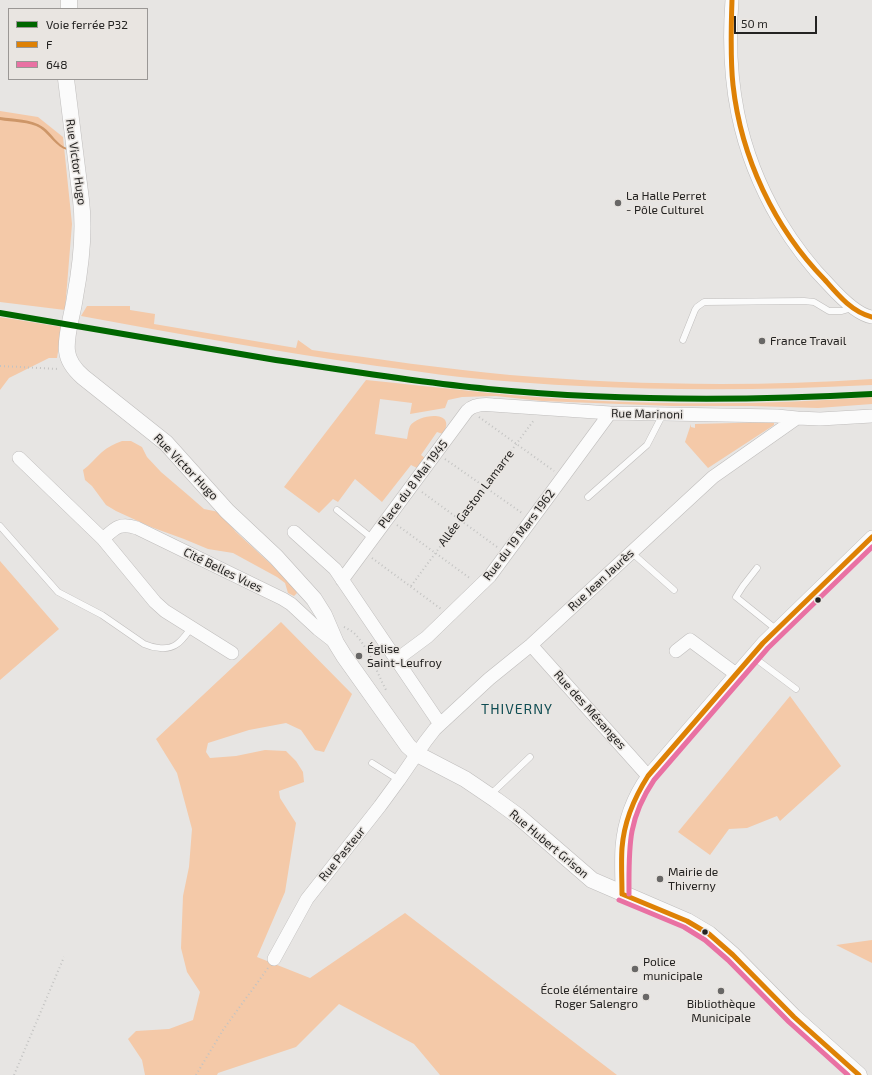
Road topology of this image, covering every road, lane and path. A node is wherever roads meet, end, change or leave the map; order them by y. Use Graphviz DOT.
graph roads {
  1 [pos="732,0"];
  2 [pos="66,80"];
  3 [pos="853,308"];
  4 [pos="872,317"];
  5 [pos="683,340"];
  6 [pos="0,366"];
  7 [pos="75,369"];
  8 [pos="541,409"];
  9 [pos="469,410"];
  10 [pos="610,413"];
  11 [pos="663,414"];
  12 [pos="872,416"];
  13 [pos="799,418"];
  14 [pos="517,444"];
  15 [pos="436,453"];
  16 [pos="19,458"];
  17 [pos="563,477"];
  18 [pos="412,485"];
  19 [pos="485,487"];
  20 [pos="588,497"];
  21 [pos="337,510"];
  22 [pos="388,518"];
  23 [pos="461,520"];
  24 [pos="532,520"];
  25 [pos="0,526"];
  26 [pos="294,532"];
  27 [pos="872,538"];
  28 [pos="103,539"];
  29 [pos="373,539"];
  30 [pos="363,551"];
  31 [pos="435,552"];
  32 [pos="631,552"];
  33 [pos="507,554"];
  34 [pos="757,568"];
  35 [pos="342,580"];
  36 [pos="411,586"];
  37 [pos="480,586"];
  38 [pos="674,590"];
  39 [pos="450,615"];
  40 [pos="328,624"];
  41 [pos="192,627"];
  42 [pos="777,630"];
  43 [pos="336,643"];
  44 [pos="531,645"];
  45 [pos="676,651"];
  46 [pos="232,653"];
  47 [pos="752,656"];
  48 [pos="396,660"];
  49 [pos="736,674"];
  50 [pos="796,689"];
  51 [pos="386,691"];
  52 [pos="440,724"];
  53 [pos="417,754"];
  54 [pos="530,757"];
  55 [pos="372,763"];
  56 [pos="648,776"];
  57 [pos="399,780"];
  58 [pos="490,796"];
  59 [pos="622,894"];
  60 [pos="64,957"];
  61 [pos="274,959"];
  62 [pos="853,1073"];
  63 [pos="14,1075"];
  64 [pos="196,1075"];
  1 -- 3 [label="street"];
  2 -- 7 [label="street, Rue Victor Hugo"];
  3 -- 4 [label="street"];
  3 -- 5 [label="lane"];
  6 -- 7 [label="path"];
  7 -- 40 [label="street, Rue Victor Hugo"];
  8 -- 9 [label="street, Rue Marinoni"];
  8 -- 10 [label="street, Rue Marinoni"];
  8 -- 14 [label="path, Allée Gaston Lamarre"];
  9 -- 14 [label="path"];
  9 -- 15 [label="street, Place du 8 Mai 1945"];
  10 -- 11 [label="street, Rue Marinoni"];
  10 -- 17 [label="street, Rue du 19 Mars 1962"];
  11 -- 13 [label="street, Rue Marinoni"];
  11 -- 20 [label="lane"];
  12 -- 13 [label="street, Rue Marinoni"];
  13 -- 32 [label="street, Rue Jean Jaurès"];
  14 -- 17 [label="path"];
  14 -- 19 [label="path, Allée Gaston Lamarre"];
  15 -- 18 [label="street, Place du 8 Mai 1945"];
  15 -- 19 [label="path"];
  16 -- 28 [label="street"];
  17 -- 24 [label="street, Rue du 19 Mars 1962"];
  18 -- 22 [label="street, Place du 8 Mai 1945"];
  18 -- 23 [label="path"];
  19 -- 23 [label="path, Allée Gaston Lamarre"];
  19 -- 24 [label="path"];
  21 -- 29 [label="lane"];
  22 -- 29 [label="street, Place du 8 Mai 1945"];
  22 -- 31 [label="path"];
  23 -- 31 [label="path, Allée Gaston Lamarre"];
  23 -- 33 [label="path"];
  24 -- 33 [label="street, Rue du 19 Mars 1962"];
  25 -- 41 [label="lane"];
  26 -- 35 [label="street"];
  27 -- 42 [label="street"];
  28 -- 41 [label="street"];
  28 -- 43 [label="street, Cité Belles Vues"];
  29 -- 30 [label="street, Place du 8 Mai 1945"];
  30 -- 35 [label="street, Place du 8 Mai 1945"];
  30 -- 36 [label="path"];
  31 -- 36 [label="path, Allée Gaston Lamarre"];
  31 -- 37 [label="path"];
  32 -- 38 [label="lane"];
  32 -- 44 [label="street, Rue Jean Jaurès"];
  33 -- 37 [label="street, Rue du 19 Mars 1962"];
  34 -- 42 [label="lane"];
  35 -- 48 [label="street"];
  36 -- 39 [label="path"];
  37 -- 39 [label="street, Rue du 19 Mars 1962"];
  39 -- 48 [label="street, Rue du 19 Mars 1962"];
  40 -- 43 [label="street, Rue Victor Hugo"];
  40 -- 51 [label="path"];
  41 -- 46 [label="street"];
  42 -- 47 [label="street"];
  43 -- 53 [label="street, Rue Victor Hugo"];
  44 -- 52 [label="street, Rue Jean Jaurès"];
  44 -- 56 [label="street, Rue des Mésanges"];
  45 -- 49 [label="street"];
  47 -- 49 [label="street"];
  47 -- 50 [label="lane"];
  48 -- 52 [label="street"];
  49 -- 56 [label="street"];
  52 -- 53 [label="street, Rue Jean Jaurès"];
  53 -- 57 [label="street, Rue Pasteur"];
  53 -- 58 [label="street, Rue Hubert Grison"];
  54 -- 58 [label="lane"];
  55 -- 57 [label="lane"];
  56 -- 59 [label="street"];
  57 -- 61 [label="street, Rue Pasteur"];
  58 -- 59 [label="street, Rue Hubert Grison"];
  59 -- 62 [label="street, Rue Hubert Grison"];
  60 -- 63 [label="path"];
  61 -- 64 [label="path"];
}
